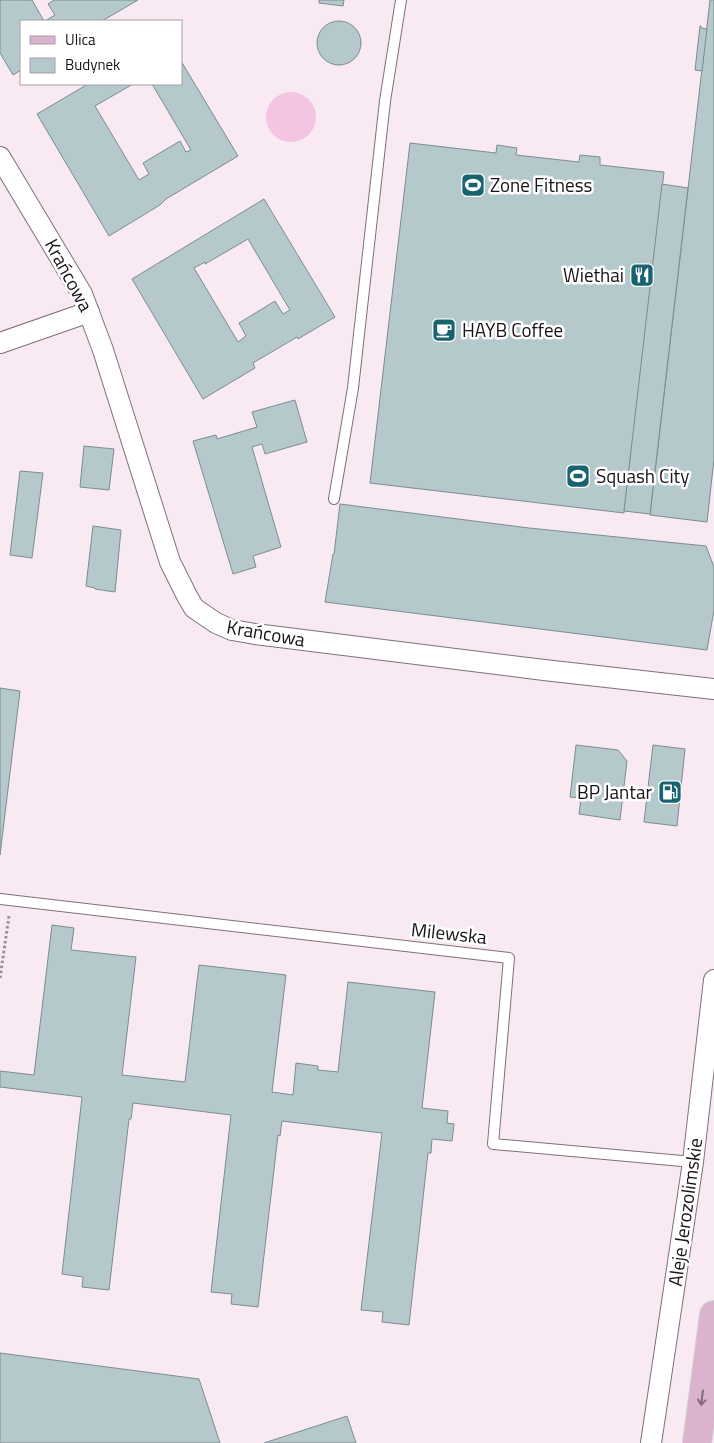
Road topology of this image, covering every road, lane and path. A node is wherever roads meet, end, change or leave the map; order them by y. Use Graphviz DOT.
graph roads {
  1 [pos="401,0"];
  2 [pos="0,157"];
  3 [pos="90,312"];
  4 [pos="0,344"];
  5 [pos="334,498"];
  6 [pos="714,689"];
  7 [pos="0,899"];
  8 [pos="12,901"];
  9 [pos="0,978"];
  10 [pos="714,980"];
  11 [pos="693,1162"];
  12 [pos="714,1315"];
  13 [pos="651,1443"];
  14 [pos="697,1443"];
  1 -- 5 [label="lane"];
  2 -- 3 [label="street, Krańcowa"];
  3 -- 4 [label="street"];
  3 -- 6 [label="street, Krańcowa"];
  7 -- 8 [label="lane, Milewska"];
  8 -- 9 [label="path"];
  8 -- 11 [label="lane, Milewska"];
  10 -- 11 [label="street, Aleje Jerozolimskie"];
  11 -- 13 [label="street, Aleje Jerozolimskie"];
  12 -- 14 [label="main road, one-way"];
}
